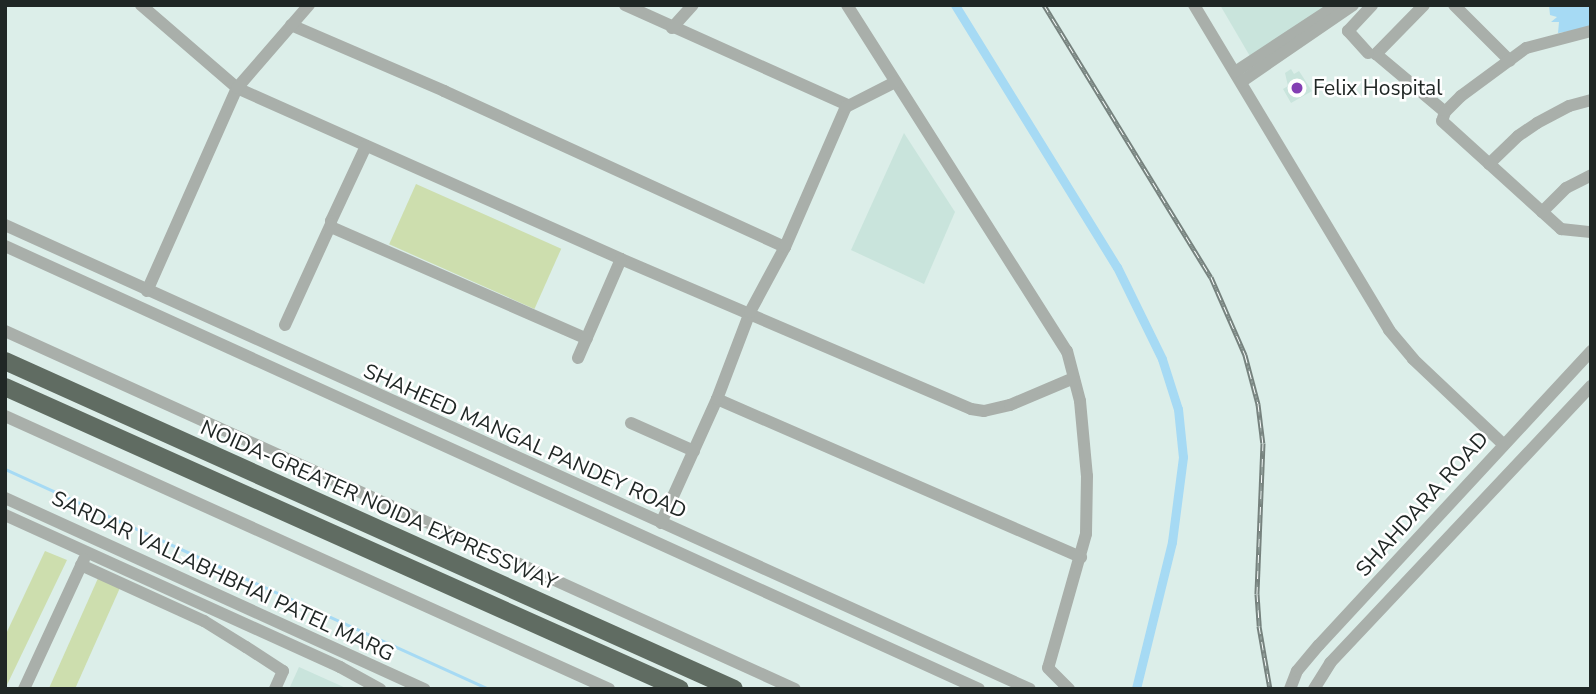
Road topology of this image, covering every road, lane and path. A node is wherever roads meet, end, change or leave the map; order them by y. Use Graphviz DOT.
graph roads {
  1 [pos="141,5"];
  2 [pos="309,5"];
  3 [pos="625,5"];
  4 [pos="693,5"];
  5 [pos="846,5"];
  6 [pos="1195,5"];
  7 [pos="1337,5"];
  8 [pos="1353,5"];
  9 [pos="1372,5"];
  10 [pos="1424,5"];
  11 [pos="1454,5"];
  12 [pos="291,25"];
  13 [pos="672,28"];
  14 [pos="1591,31"];
  15 [pos="1368,53"];
  16 [pos="1510,61"];
  17 [pos="1238,77"];
  18 [pos="895,82"];
  19 [pos="237,88"];
  20 [pos="1591,100"];
  21 [pos="848,105"];
  22 [pos="1445,112"];
  23 [pos="366,146"];
  24 [pos="1489,164"];
  25 [pos="1591,175"];
  26 [pos="1542,212"];
  27 [pos="331,224"];
  28 [pos="5,225"];
  29 [pos="1591,232"];
  30 [pos="5,246"];
  31 [pos="785,247"];
  32 [pos="621,259"];
  33 [pos="147,290"];
  34 [pos="750,312"];
  35 [pos="285,325"];
  36 [pos="5,331"];
  37 [pos="587,340"];
  38 [pos="1591,352"];
  39 [pos="578,358"];
  40 [pos="5,361"];
  41 [pos="1074,378"];
  42 [pos="1591,386"];
  43 [pos="5,387"];
  44 [pos="717,399"];
  45 [pos="5,415"];
  46 [pos="631,424"];
  47 [pos="1516,430"];
  48 [pos="1503,444"];
  49 [pos="1534,448"];
  50 [pos="694,451"];
  51 [pos="5,498"];
  52 [pos="5,515"];
  53 [pos="661,523"];
  54 [pos="94,538"];
  55 [pos="88,552"];
  56 [pos="1081,557"];
  57 [pos="81,565"];
  58 [pos="955,655"];
  59 [pos="945,673"];
  60 [pos="24,689"];
  61 [pos="275,689"];
  62 [pos="380,689"];
  63 [pos="425,689"];
  64 [pos="609,689"];
  65 [pos="680,689"];
  66 [pos="734,689"];
  67 [pos="795,689"];
  68 [pos="979,689"];
  69 [pos="1030,689"];
  70 [pos="1069,689"];
  71 [pos="1290,689"];
  72 [pos="1314,689"];
  1 -- 19 [label="street"];
  2 -- 12 [label="street"];
  3 -- 13 [label="street"];
  4 -- 13 [label="street"];
  5 -- 18 [label="street"];
  6 -- 17 [label="street"];
  7 -- 17 [label="street"];
  8 -- 17 [label="street"];
  9 -- 15 [label="street"];
  10 -- 22 [label="street"];
  11 -- 16 [label="street"];
  12 -- 19 [label="street"];
  12 -- 31 [label="street"];
  13 -- 21 [label="street"];
  14 -- 16 [label="street"];
  16 -- 22 [label="street"];
  17 -- 48 [label="street"];
  18 -- 21 [label="street"];
  18 -- 41 [label="street"];
  19 -- 23 [label="street"];
  19 -- 33 [label="street"];
  20 -- 24 [label="street"];
  21 -- 31 [label="street"];
  22 -- 24 [label="street"];
  23 -- 27 [label="street"];
  23 -- 32 [label="street"];
  24 -- 26 [label="street"];
  25 -- 26 [label="street"];
  26 -- 29 [label="street"];
  27 -- 35 [label="street"];
  27 -- 37 [label="street"];
  28 -- 33 [label="street, SHAHEED MANGAL PANDEY ROAD"];
  30 -- 59 [label="street"];
  31 -- 34 [label="street"];
  32 -- 34 [label="street"];
  32 -- 37 [label="street"];
  33 -- 53 [label="street, SHAHEED MANGAL PANDEY ROAD"];
  34 -- 41 [label="street"];
  34 -- 44 [label="street"];
  36 -- 67 [label="street"];
  37 -- 39 [label="street"];
  38 -- 47 [label="street, SHAHDARA ROAD"];
  40 -- 66 [label="highway, NOIDA-GREATER NOIDA EXPRESSWAY"];
  41 -- 56 [label="street"];
  42 -- 49 [label="street, SHAHDARA ROAD"];
  43 -- 65 [label="highway"];
  44 -- 50 [label="street"];
  44 -- 56 [label="street"];
  45 -- 64 [label="street"];
  46 -- 50 [label="street"];
  47 -- 48 [label="street, SHAHDARA ROAD"];
  47 -- 49 [label="street"];
  48 -- 71 [label="street, SHAHDARA ROAD"];
  49 -- 72 [label="street, SHAHDARA ROAD"];
  50 -- 53 [label="street"];
  51 -- 54 [label="street, SARDAR VALLABHBHAI PATEL MARG"];
  52 -- 55 [label="street, SARDAR VALLABHBHAI PATEL MARG"];
  53 -- 58 [label="street, SHAHEED MANGAL PANDEY ROAD"];
  54 -- 55 [label="street"];
  54 -- 63 [label="street, SARDAR VALLABHBHAI PATEL MARG"];
  55 -- 57 [label="street"];
  55 -- 62 [label="street, SARDAR VALLABHBHAI PATEL MARG"];
  56 -- 70 [label="street"];
  57 -- 60 [label="street"];
  57 -- 61 [label="street"];
  58 -- 59 [label="street"];
  58 -- 69 [label="street, SHAHEED MANGAL PANDEY ROAD"];
  59 -- 68 [label="street"];
}
